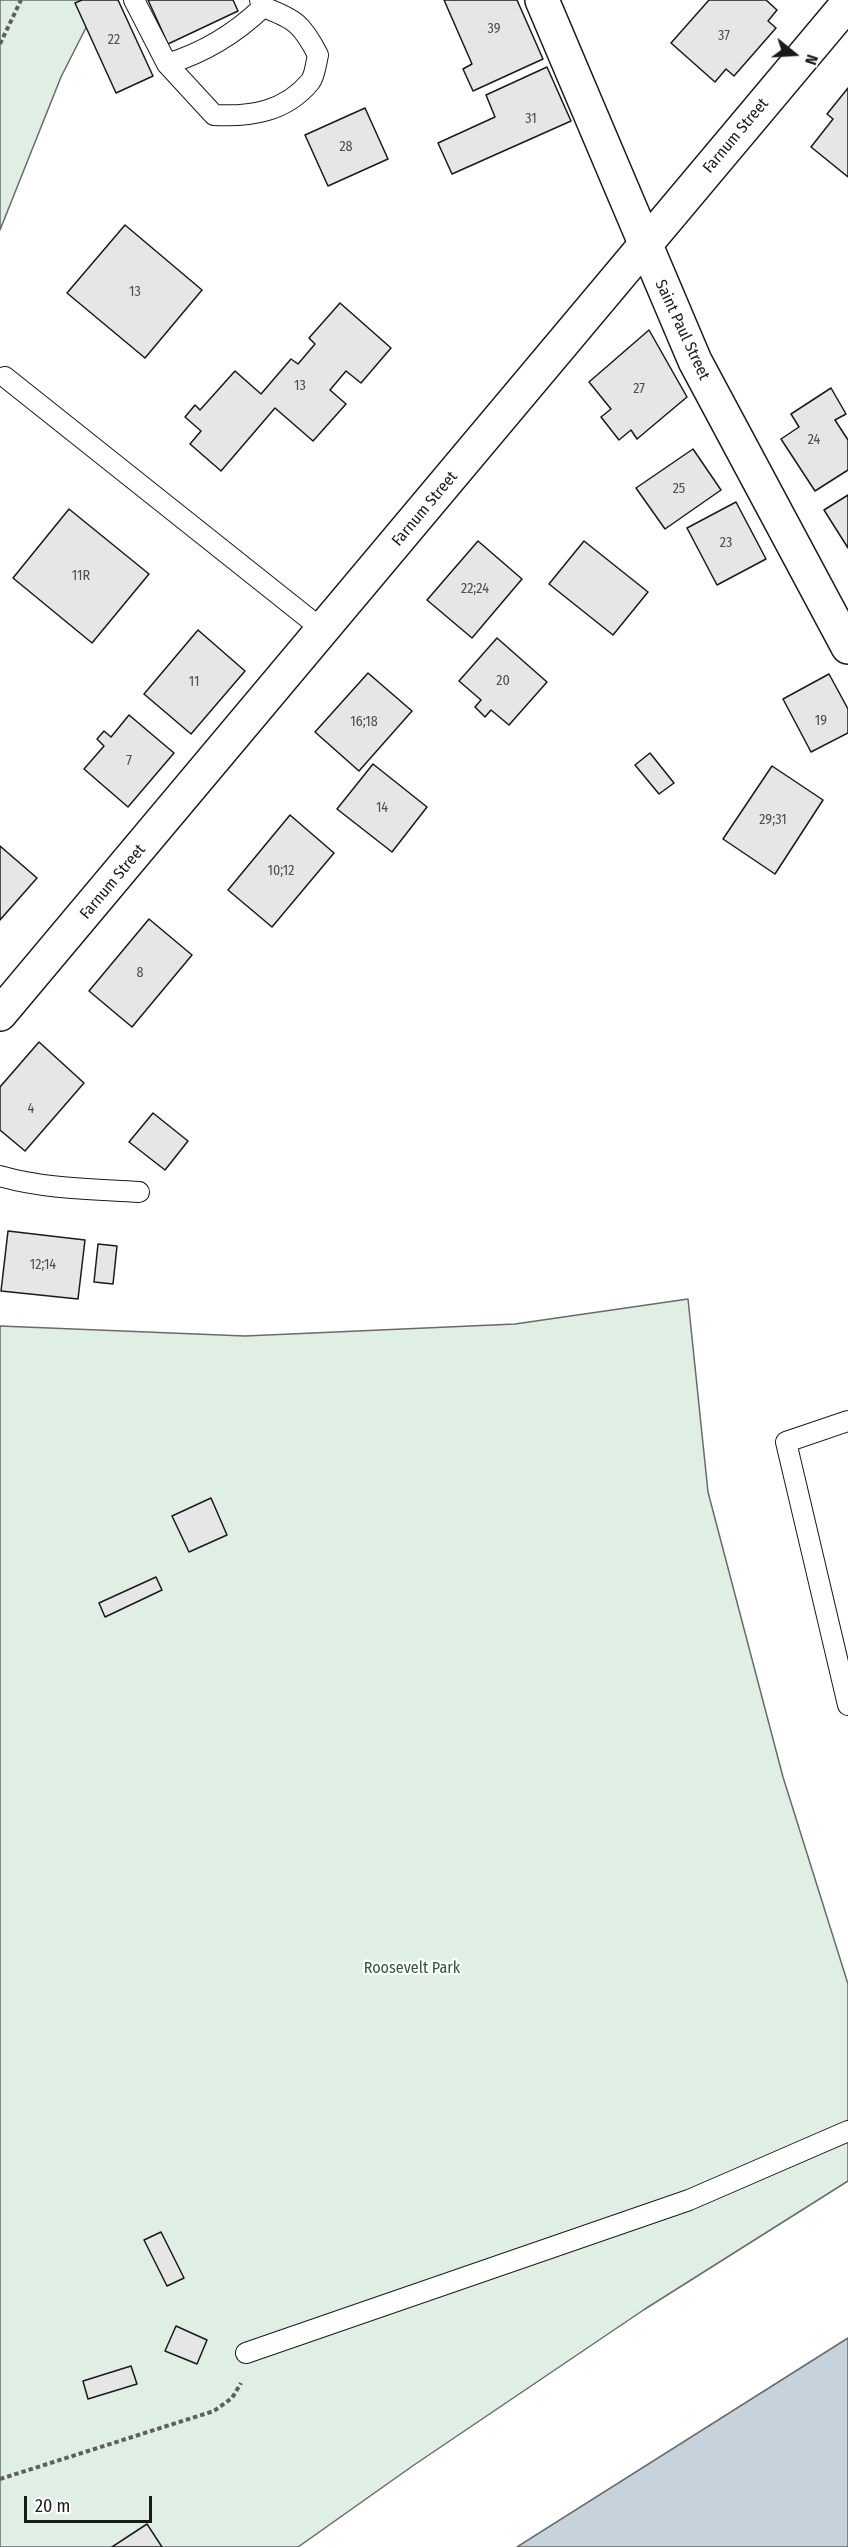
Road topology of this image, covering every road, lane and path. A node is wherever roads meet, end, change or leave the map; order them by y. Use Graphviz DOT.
graph roads {
  1 [pos="21,0"];
  2 [pos="134,0"];
  3 [pos="542,0"];
  4 [pos="261,3"];
  5 [pos="848,3"];
  6 [pos="0,44"];
  7 [pos="167,64"];
  8 [pos="644,246"];
  9 [pos="5,377"];
  10 [pos="323,630"];
  11 [pos="848,647"];
  12 [pos="0,1014"];
  13 [pos="0,1176"];
  14 [pos="140,1192"];
  15 [pos="848,1421"];
  16 [pos="848,1706"];
  17 [pos="848,2131"];
  18 [pos="246,2353"];
  19 [pos="0,2479"];
  1 -- 6 [label="path"];
  2 -- 7 [label="lane"];
  3 -- 8 [label="street, Saint Paul Street"];
  4 -- 7 [label="lane"];
  4 -- 7 [label="lane"];
  5 -- 8 [label="street, Farnum Street"];
  8 -- 10 [label="street, Farnum Street"];
  8 -- 11 [label="street, Saint Paul Street"];
  9 -- 10 [label="lane"];
  10 -- 12 [label="street, Farnum Street"];
  13 -- 14 [label="lane"];
  15 -- 16 [label="lane"];
  17 -- 18 [label="lane"];
  18 -- 19 [label="path"];
}
